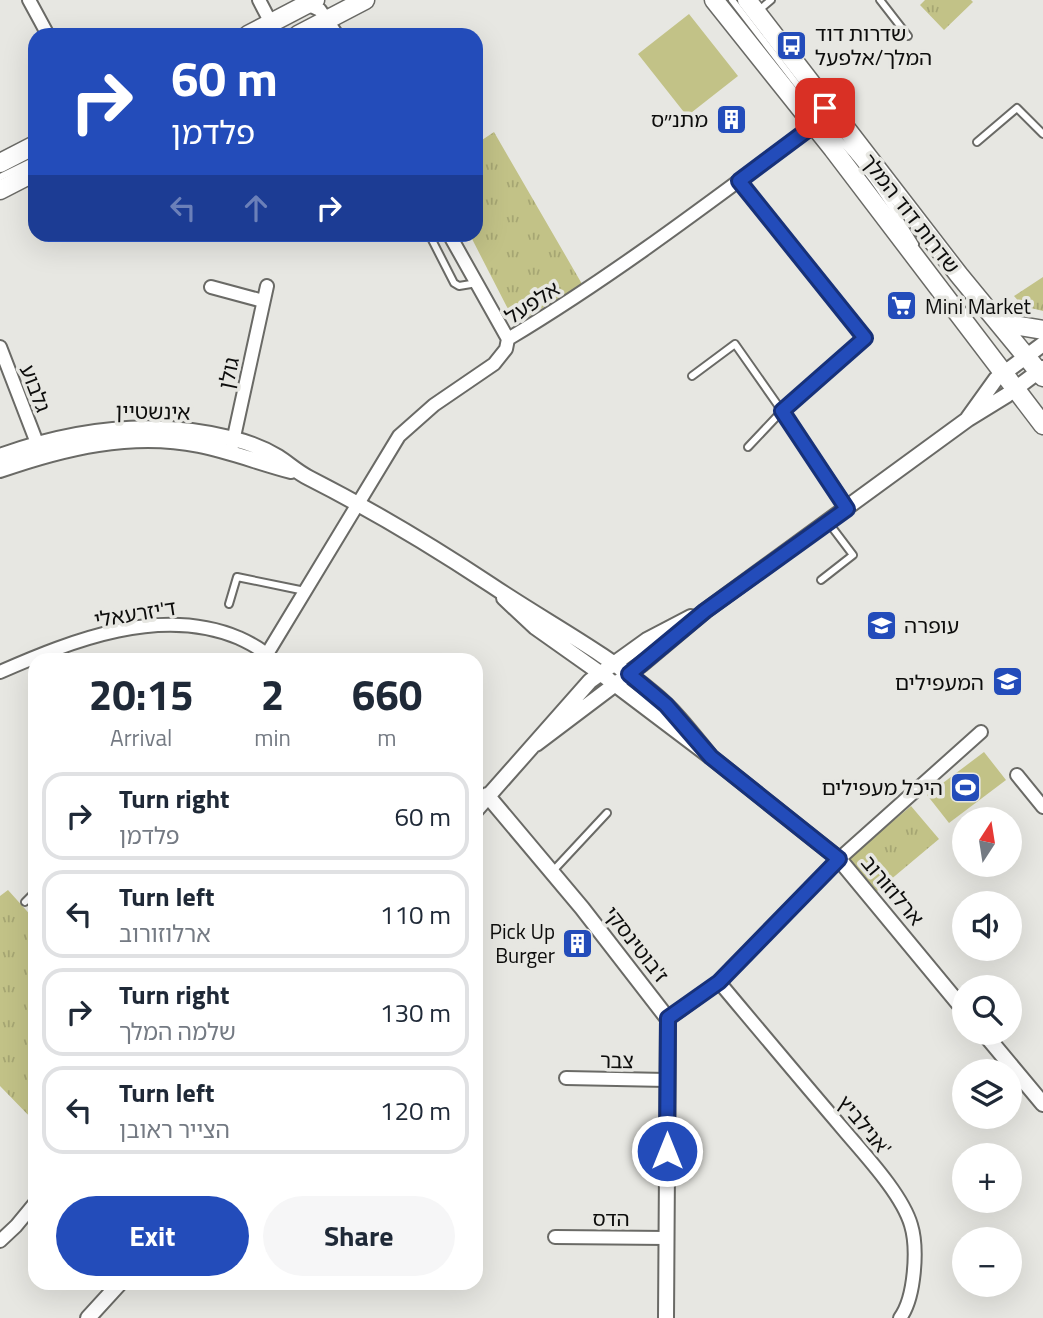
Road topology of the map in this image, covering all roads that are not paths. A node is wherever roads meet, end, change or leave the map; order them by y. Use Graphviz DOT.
graph roads {
  1 [pos="29,0"];
  2 [pos="259,0"];
  3 [pos="365,0"];
  4 [pos="714,0"];
  5 [pos="732,0"];
  6 [pos="771,0"];
  7 [pos="880,0"];
  8 [pos="311,2"];
  9 [pos="751,6"];
  10 [pos="271,23"];
  11 [pos="332,27"];
  12 [pos="44,28"];
  13 [pos="261,28"];
  14 [pos="908,36"];
  15 [pos="827,103"];
  16 [pos="814,125"];
  17 [pos="1043,134"];
  18 [pos="977,142"];
  19 [pos="28,149"];
  20 [pos="0,163"];
  21 [pos="28,163"];
  22 [pos="28,176"];
  23 [pos="0,177"];
  24 [pos="739,181"];
  25 [pos="0,190"];
  26 [pos="433,242"];
  27 [pos="454,242"];
  28 [pos="477,283"];
  29 [pos="267,286"];
  30 [pos="211,287"];
  31 [pos="263,301"];
  32 [pos="994,317"];
  33 [pos="1043,330"];
  34 [pos="508,339"];
  35 [pos="1043,344"];
  36 [pos="0,347"];
  37 [pos="1027,356"];
  38 [pos="1042,372"];
  39 [pos="1004,373"];
  40 [pos="692,376"];
  41 [pos="1016,388"];
  42 [pos="782,411"];
  43 [pos="968,419"];
  44 [pos="1043,425"];
  45 [pos="37,443"];
  46 [pos="232,446"];
  47 [pos="748,447"];
  48 [pos="0,456"];
  49 [pos="0,470"];
  50 [pos="358,503"];
  51 [pos="847,509"];
  52 [pos="828,522"];
  53 [pos="821,580"];
  54 [pos="492,586"];
  55 [pos="305,591"];
  56 [pos="229,604"];
  57 [pos="705,611"];
  58 [pos="49,653"];
  59 [pos="261,653"];
  60 [pos="270,653"];
  61 [pos="28,661"];
  62 [pos="613,663"];
  63 [pos="0,672"];
  64 [pos="600,673"];
  65 [pos="629,674"];
  66 [pos="615,684"];
  67 [pos="981,732"];
  68 [pos="536,744"];
  69 [pos="711,757"];
  70 [pos="1017,775"];
  71 [pos="487,795"];
  72 [pos="483,800"];
  73 [pos="1043,807"];
  74 [pos="607,813"];
  75 [pos="839,859"];
  76 [pos="552,872"];
  77 [pos="28,898"];
  78 [pos="24,902"];
  79 [pos="719,982"];
  80 [pos="952,996"];
  81 [pos="668,1018"];
  82 [pos="994,1045"];
  83 [pos="566,1078"];
  84 [pos="667,1080"];
  85 [pos="1043,1104"];
  86 [pos="28,1211"];
  87 [pos="555,1237"];
  88 [pos="667,1238"];
  89 [pos="0,1241"];
  90 [pos="114,1290"];
  91 [pos="88,1318"];
  92 [pos="666,1318"];
  93 [pos="900,1318"];
  1 -- 12 [label="street"];
  2 -- 10 [label="street"];
  3 -- 11 [label="main road"];
  4 -- 16 [label="main road, שדרות דוד המלך"];
  5 -- 15 [label="lane"];
  6 -- 9 [label="lane"];
  7 -- 14 [label="lane"];
  8 -- 10 [label="main road"];
  8 -- 11 [label="street"];
  9 -- 15 [label="main road, שדרות דוד המלך"];
  10 -- 13 [label="main road"];
  15 -- 16 [label="street, אלפעל"];
  15 -- 32 [label="main road, שדרות דוד המלך"];
  16 -- 24 [label="street, אלפעל"];
  16 -- 39 [label="main road, שדרות דוד המלך"];
  17 -- 18 [label="lane"];
  19 -- 20 [label="main road"];
  21 -- 23 [label="lane"];
  22 -- 25 [label="main road"];
  24 -- 34 [label="street, אלפעל"];
  24 -- 42 [label="street"];
  26 -- 28 [label="lane"];
  27 -- 28 [label="street"];
  28 -- 34 [label="street"];
  29 -- 31 [label="street, גולן"];
  30 -- 31 [label="street"];
  31 -- 46 [label="street, גולן"];
  32 -- 33 [label="main road"];
  32 -- 37 [label="main road, שדרות דוד המלך"];
  34 -- 50 [label="street, אלפעל"];
  35 -- 37 [label="street"];
  36 -- 45 [label="street, גלבוע"];
  37 -- 38 [label="main road, שדרות דוד המלך"];
  37 -- 39 [label="street"];
  38 -- 41 [label="street"];
  39 -- 41 [label="main road, שדרות דוד המלך"];
  39 -- 43 [label="street"];
  40 -- 42 [label="lane"];
  41 -- 43 [label="street"];
  41 -- 44 [label="main road, שדרות דוד המלך"];
  42 -- 47 [label="lane"];
  42 -- 51 [label="street"];
  43 -- 51 [label="street"];
  45 -- 46 [label="street, אינשטיין"];
  45 -- 48 [label="street, אינשטיין"];
  46 -- 49 [label="street, אינשטיין"];
  46 -- 50 [label="street, אינשטיין"];
  50 -- 54 [label="street, אינשטיין"];
  50 -- 55 [label="street, אלפעל"];
  51 -- 52 [label="street"];
  52 -- 53 [label="lane"];
  52 -- 57 [label="street"];
  54 -- 62 [label="street, אינשטיין"];
  54 -- 64 [label="street, אינשטיין"];
  55 -- 56 [label="lane"];
  55 -- 60 [label="street, אלפעל"];
  57 -- 62 [label="street"];
  57 -- 65 [label="street"];
  58 -- 59 [label="street, ד'יזרעאלי"];
  61 -- 63 [label="street, ד'יזרעאלי"];
  62 -- 64 [label="street"];
  62 -- 65 [label="street, אינשטיין"];
  64 -- 66 [label="street, ארלוזורוב"];
  64 -- 68 [label="street"];
  65 -- 66 [label="street"];
  65 -- 69 [label="street, ארלוזורוב"];
  66 -- 68 [label="street"];
  66 -- 69 [label="street, ארלוזורוב"];
  67 -- 75 [label="street"];
  68 -- 71 [label="street"];
  69 -- 75 [label="street, ארלוזורוב"];
  70 -- 73 [label="street"];
  71 -- 72 [label="street"];
  71 -- 76 [label="street, ז'בוטינסקי"];
  74 -- 76 [label="lane"];
  75 -- 79 [label="street"];
  75 -- 80 [label="street, ארלוזורוב"];
  76 -- 81 [label="street, ז'בוטינסקי"];
  77 -- 78 [label="lane"];
  79 -- 81 [label="street"];
  79 -- 93 [label="street, אנילביץ'"];
  81 -- 84 [label="street"];
  82 -- 85 [label="street"];
  83 -- 84 [label="street, צבר"];
  84 -- 88 [label="street"];
  86 -- 89 [label="street"];
  87 -- 88 [label="street, הדס"];
  88 -- 92 [label="street"];
  90 -- 91 [label="street"];
}
